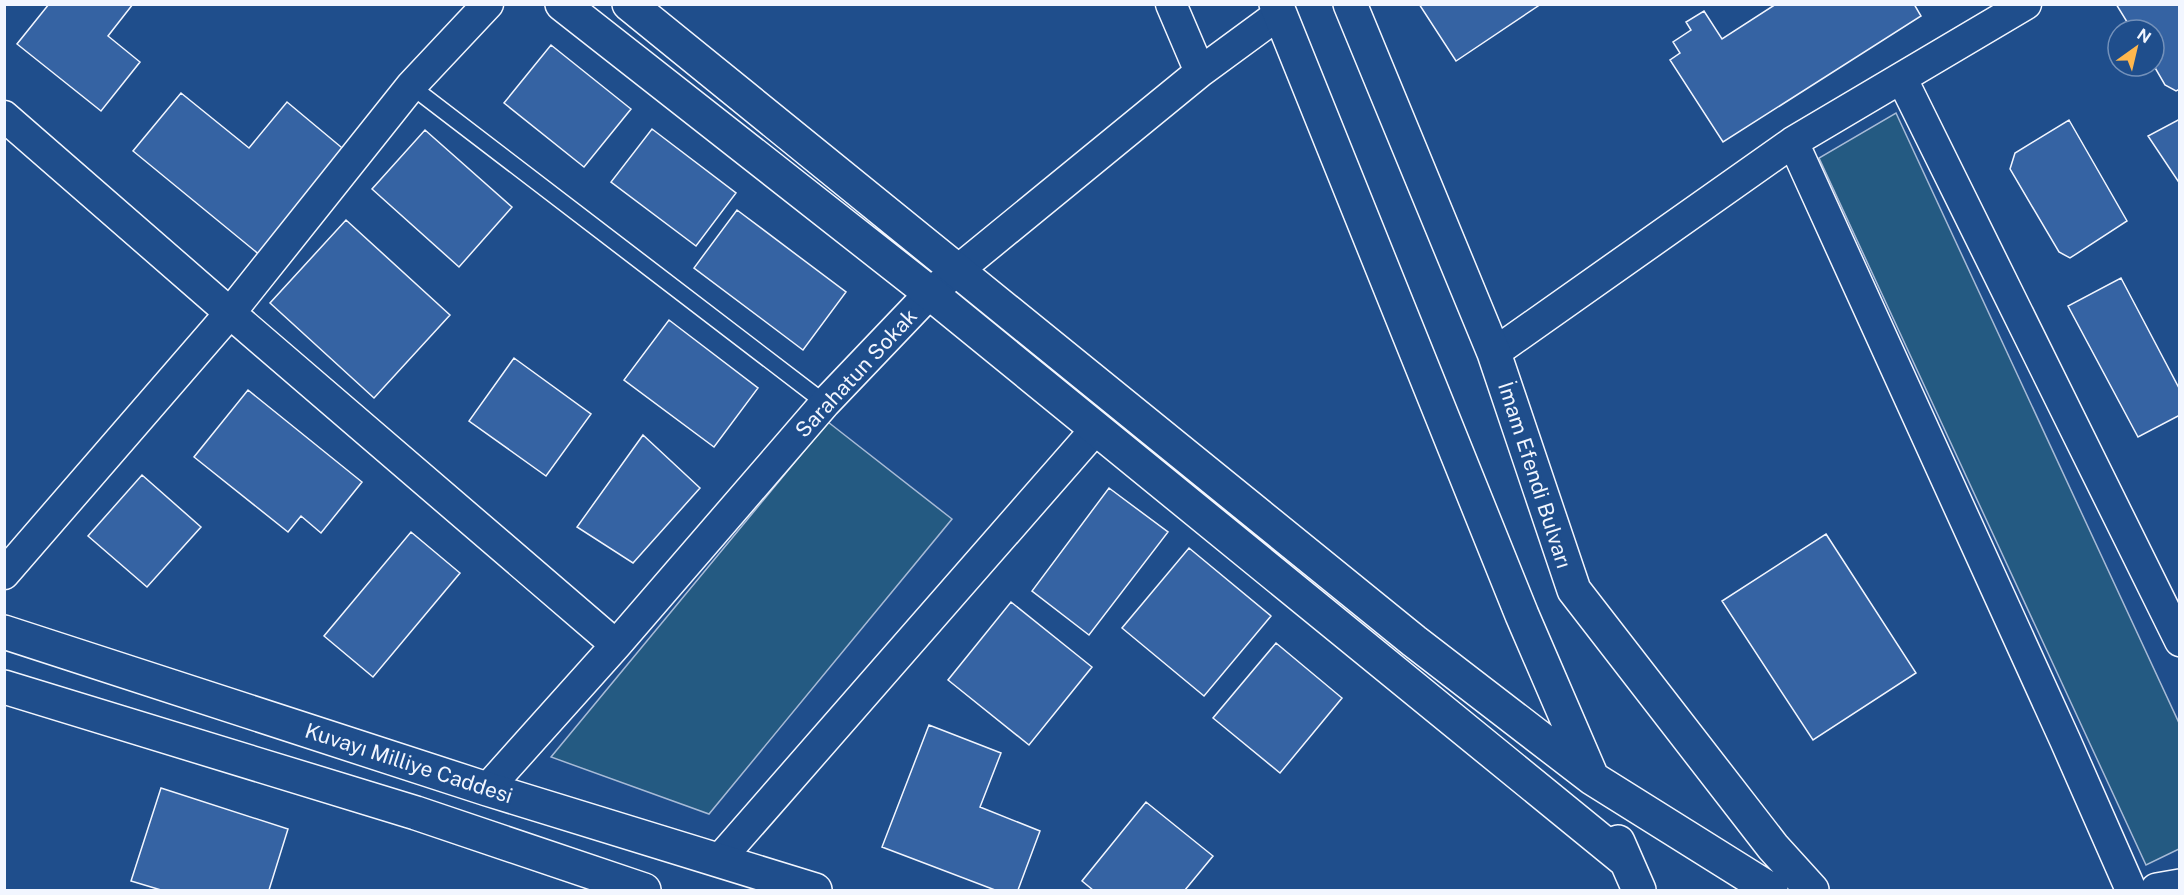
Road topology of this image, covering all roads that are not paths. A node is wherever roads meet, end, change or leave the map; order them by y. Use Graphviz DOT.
graph roads {
  1 [pos="488,4"];
  2 [pos="562,4"];
  3 [pos="629,4"];
  4 [pos="1172,4"];
  5 [pos="1350,4"];
  6 [pos="2026,4"];
  7 [pos="1277,9"];
  8 [pos="1200,72"];
  9 [pos="1902,79"];
  10 [pos="411,86"];
  11 [pos="4,116"];
  12 [pos="1793,141"];
  13 [pos="957,270"];
  14 [pos="930,293"];
  15 [pos="230,313"];
  16 [pos="1494,353"];
  17 [pos="825,403"];
  18 [pos="1095,430"];
  19 [pos="4,574"];
  20 [pos="4,632"];
  21 [pos="2180,641"];
  22 [pos="616,645"];
  23 [pos="4,687"];
  24 [pos="1592,778"];
  25 [pos="487,789"];
  26 [pos="719,860"];
  27 [pos="1632,876"];
  28 [pos="2180,886"];
  29 [pos="644,891"];
  30 [pos="815,891"];
  31 [pos="1771,891"];
  32 [pos="1812,891"];
  33 [pos="2131,891"];
  34 [pos="2157,891"];
  1 -- 10 [label="street"];
  2 -- 14 [label="main road"];
  3 -- 13 [label="main road"];
  4 -- 8 [label="street"];
  5 -- 16 [label="main road, İmam Efendi Bulvarı"];
  6 -- 9 [label="street"];
  7 -- 8 [label="street, Sarahatun Sokak"];
  7 -- 24 [label="main road"];
  8 -- 13 [label="street, Sarahatun Sokak"];
  9 -- 12 [label="street"];
  9 -- 21 [label="street"];
  10 -- 15 [label="street"];
  10 -- 17 [label="lane"];
  11 -- 15 [label="street"];
  12 -- 16 [label="street"];
  12 -- 33 [label="street"];
  13 -- 14 [label="street, Sarahatun Sokak"];
  13 -- 24 [label="main road"];
  14 -- 17 [label="street, Sarahatun Sokak"];
  14 -- 18 [label="main road"];
  15 -- 19 [label="street"];
  15 -- 22 [label="street"];
  16 -- 32 [label="main road, İmam Efendi Bulvarı"];
  17 -- 22 [label="street, Sarahatun Sokak"];
  18 -- 26 [label="street"];
  18 -- 27 [label="main road"];
  20 -- 25 [label="main road, Kuvayı Milliye Caddesi"];
  22 -- 25 [label="street, Sarahatun Sokak"];
  23 -- 29 [label="main road"];
  24 -- 27 [label="main road"];
  24 -- 31 [label="main road"];
  25 -- 26 [label="main road, Kuvayı Milliye Caddesi"];
  26 -- 30 [label="main road, Kuvayı Milliye Caddesi"];
  28 -- 34 [label="main road"];
}
